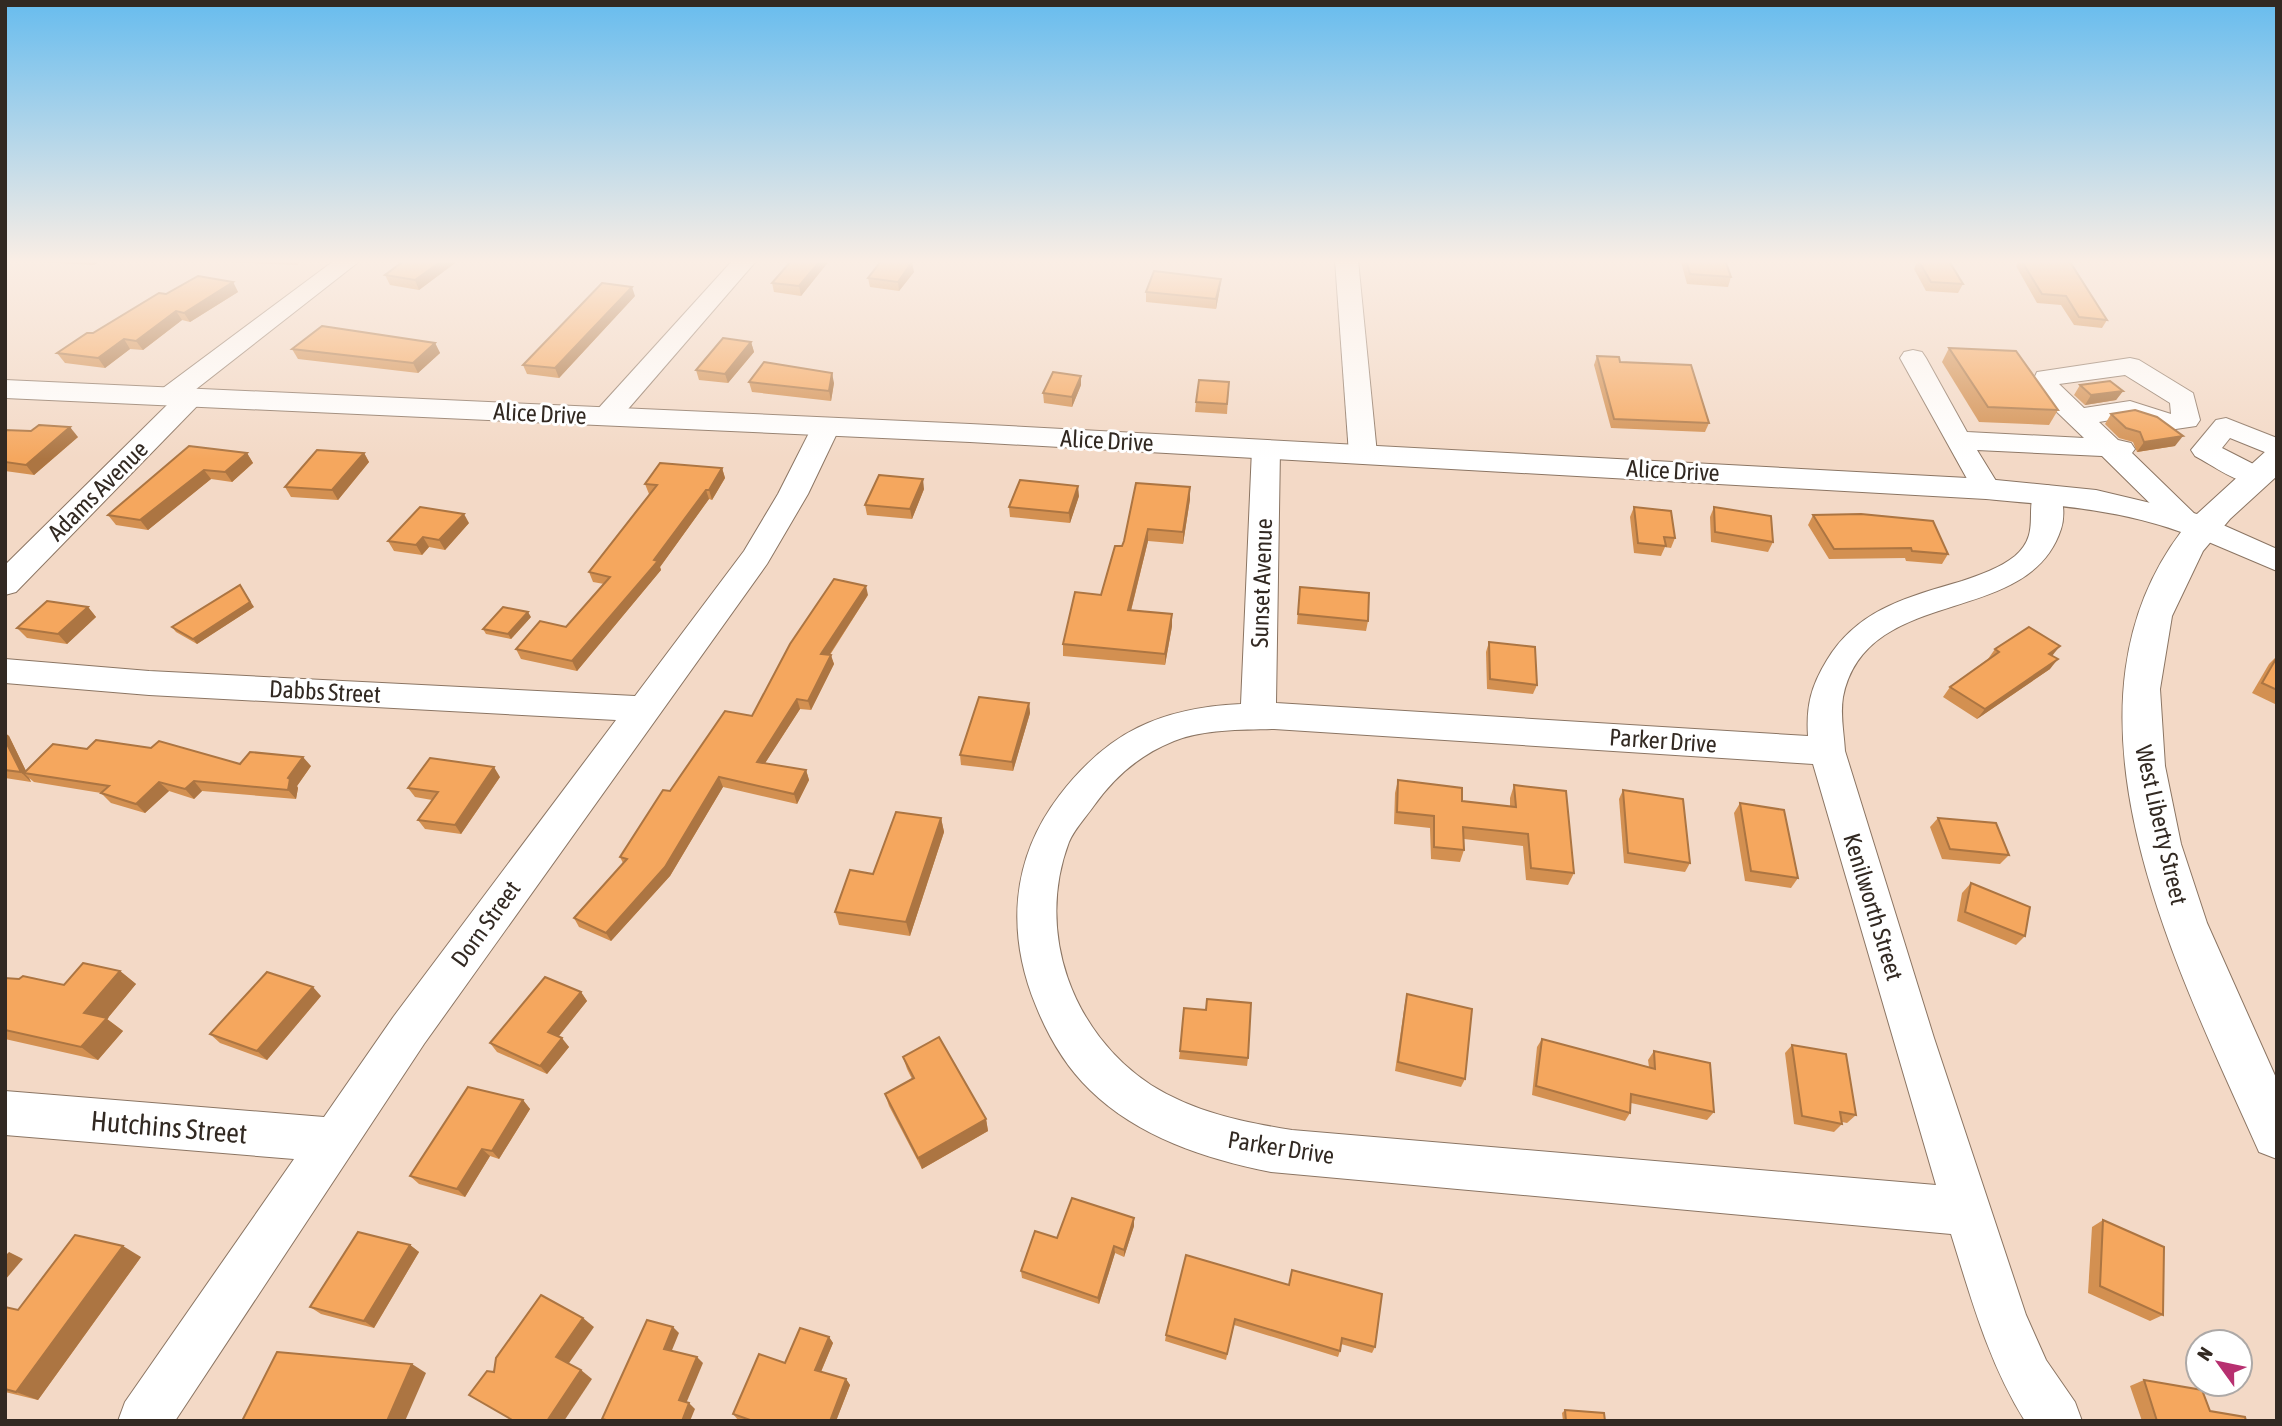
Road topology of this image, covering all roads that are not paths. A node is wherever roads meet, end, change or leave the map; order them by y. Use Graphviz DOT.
graph roads {
  1 [pos="267,327"];
  2 [pos="687,327"];
  3 [pos="1352,327"];
  4 [pos="1913,358"];
  5 [pos="5,389"];
  6 [pos="180,397"];
  7 [pos="606,417"];
  8 [pos="827,427"];
  9 [pos="2134,432"];
  10 [pos="2217,436"];
  11 [pos="1957,440"];
  12 [pos="1266,449"];
  13 [pos="2277,449"];
  14 [pos="1363,454"];
  15 [pos="2267,468"];
  16 [pos="1986,489"];
  17 [pos="2047,494"];
  18 [pos="2195,524"];
  19 [pos="2277,561"];
  20 [pos="5,584"];
  21 [pos="5,671"];
  22 [pos="645,709"];
  23 [pos="1258,716"];
  24 [pos="1827,751"];
  25 [pos="5,1113"];
  26 [pos="2277,1135"];
  27 [pos="333,1140"];
  28 [pos="1968,1212"];
  29 [pos="144,1421"];
  30 [pos="2056,1421"];
  1 -- 6 [label="street, Adams Avenue"];
  2 -- 7 [label="street"];
  3 -- 14 [label="street"];
  4 -- 11 [label="street"];
  5 -- 6 [label="main road, Alice Drive"];
  6 -- 7 [label="main road, Alice Drive"];
  6 -- 20 [label="street, Adams Avenue"];
  7 -- 8 [label="main road, Alice Drive"];
  8 -- 12 [label="main road, Alice Drive"];
  8 -- 22 [label="street, Dorn Street"];
  9 -- 10 [label="street"];
  9 -- 11 [label="street"];
  9 -- 18 [label="street"];
  10 -- 13 [label="street"];
  10 -- 15 [label="street"];
  11 -- 16 [label="street"];
  12 -- 14 [label="main road, Alice Drive"];
  12 -- 23 [label="street, Sunset Avenue"];
  14 -- 16 [label="main road, Alice Drive"];
  15 -- 18 [label="main road, West Liberty Street"];
  16 -- 17 [label="main road, Alice Drive"];
  17 -- 18 [label="main road, Alice Drive"];
  17 -- 24 [label="street, Kenilworth Street"];
  18 -- 19 [label="street"];
  18 -- 26 [label="main road, West Liberty Street"];
  21 -- 22 [label="street, Dabbs Street"];
  22 -- 27 [label="street, Dorn Street"];
  23 -- 24 [label="street, Parker Drive"];
  23 -- 28 [label="street, Parker Drive"];
  24 -- 28 [label="street, Kenilworth Street"];
  25 -- 27 [label="street, Hutchins Street"];
  27 -- 29 [label="street, Dorn Street"];
  28 -- 30 [label="street, Kenilworth Street"];
}
